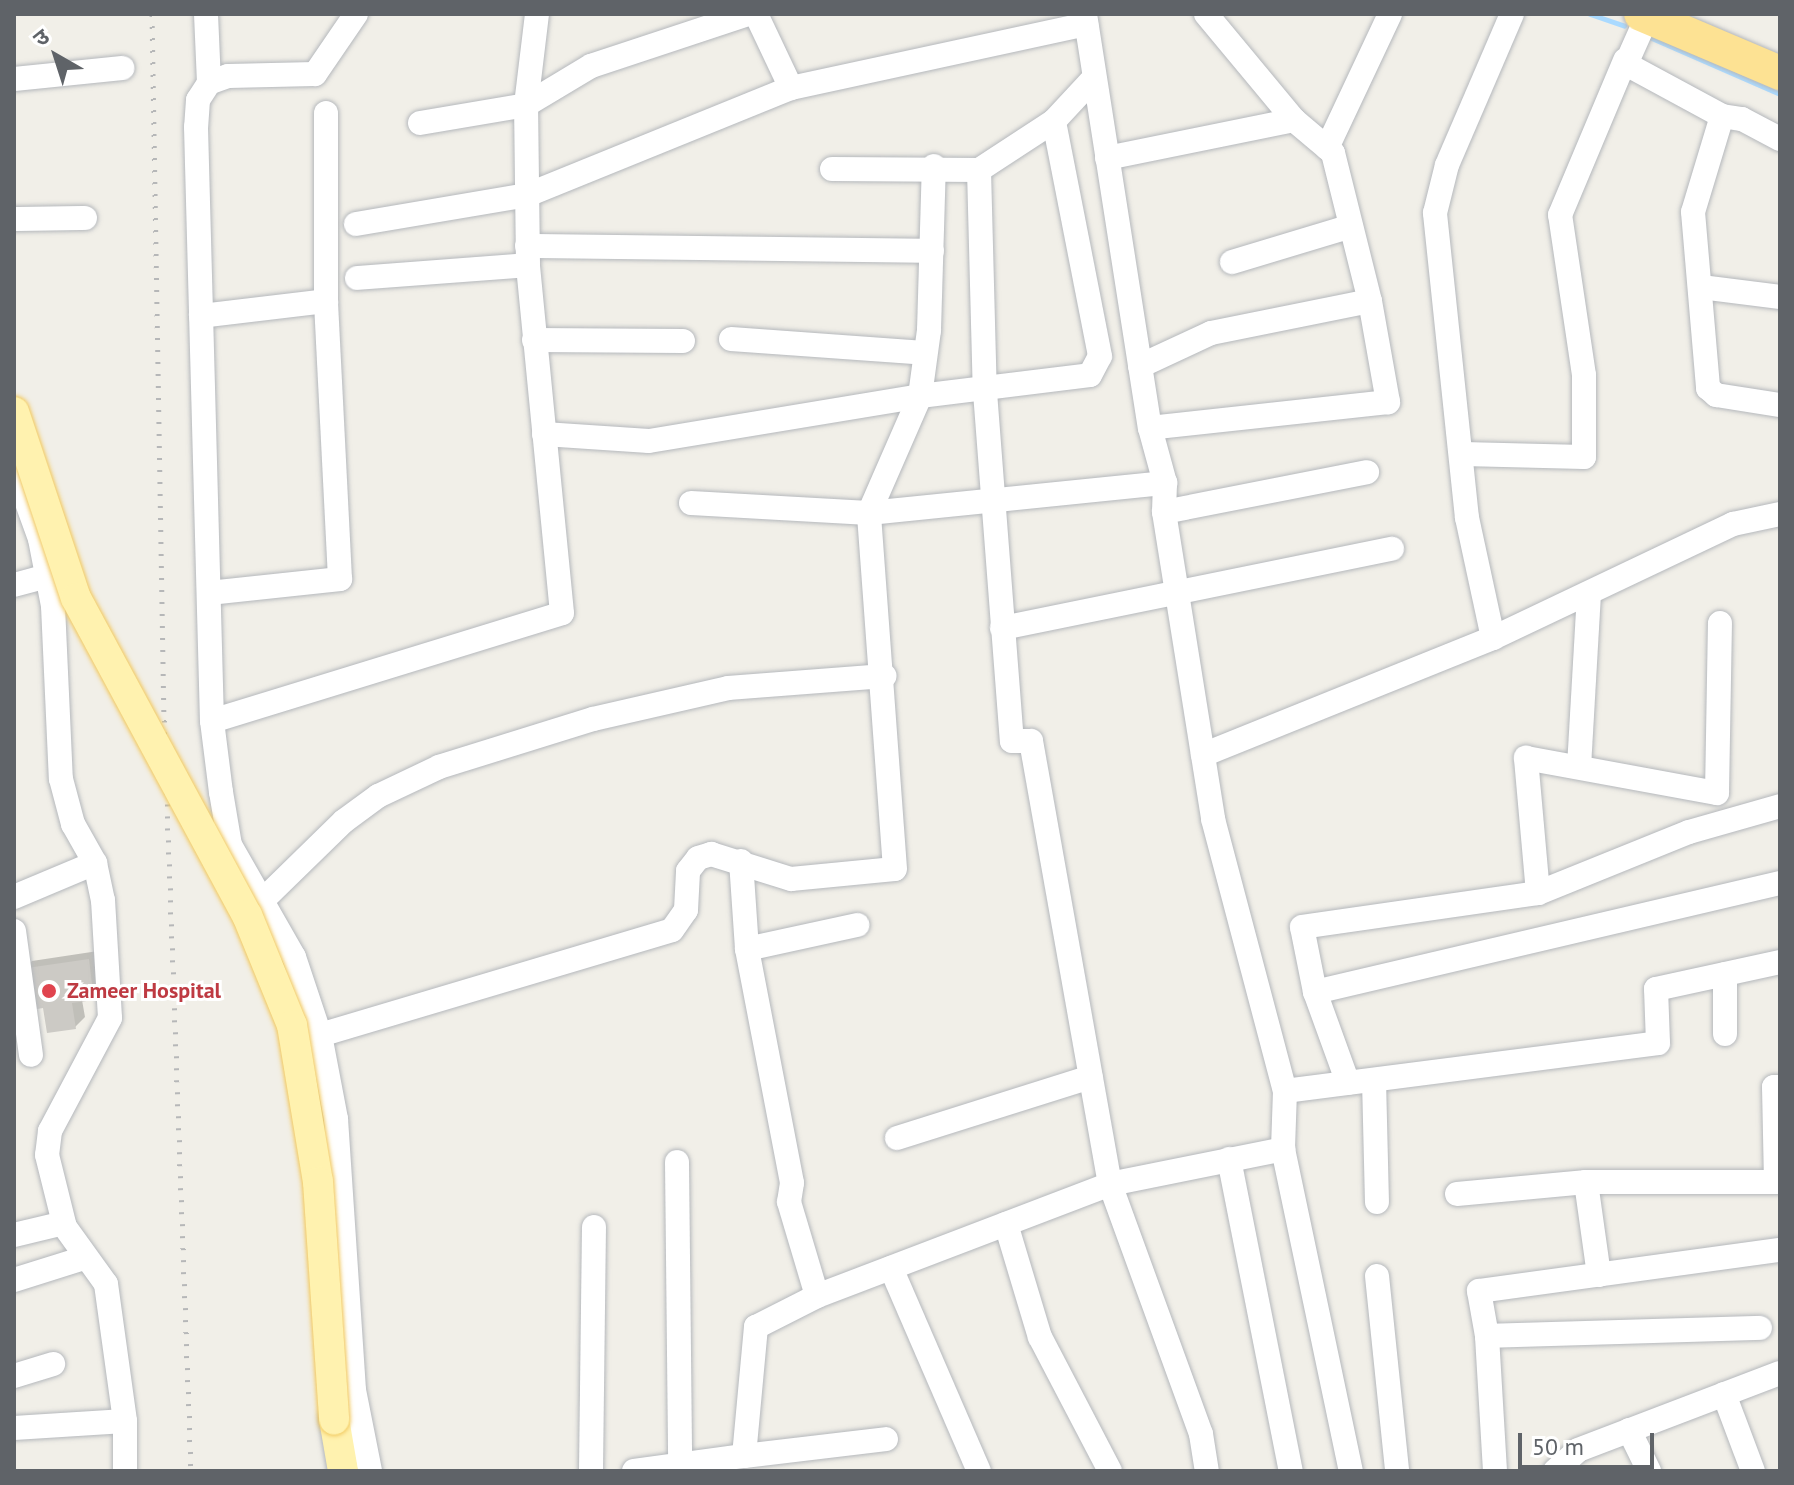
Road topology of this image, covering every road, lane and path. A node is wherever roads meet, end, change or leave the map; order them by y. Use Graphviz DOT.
graph roads {
  1 [pos="206,14"];
  2 [pos="356,14"];
  3 [pos="537,14"];
  4 [pos="748,14"];
  5 [pos="756,14"];
  6 [pos="1206,14"];
  7 [pos="1390,14"];
  8 [pos="1512,14"];
  9 [pos="1644,16"];
  10 [pos="1085,19"];
  11 [pos="1688,22"];
  12 [pos="1625,60"];
  13 [pos="122,68"];
  14 [pos="1780,73"];
  15 [pos="14,79"];
  16 [pos="1093,79"];
  17 [pos="209,83"];
  18 [pos="791,88"];
  19 [pos="526,105"];
  20 [pos="326,113"];
  21 [pos="1722,116"];
  22 [pos="1294,120"];
  23 [pos="1054,121"];
  24 [pos="420,123"];
  25 [pos="1780,139"];
  26 [pos="1327,148"];
  27 [pos="1107,158"];
  28 [pos="934,166"];
  29 [pos="832,169"];
  30 [pos="979,170"];
  31 [pos="527,195"];
  32 [pos="85,218"];
  33 [pos="14,219"];
  34 [pos="356,224"];
  35 [pos="1351,226"];
  36 [pos="932,251"];
  37 [pos="528,255"];
  38 [pos="1232,262"];
  39 [pos="357,278"];
  40 [pos="1701,287"];
  41 [pos="1780,297"];
  42 [pos="326,301"];
  43 [pos="1370,301"];
  44 [pos="201,316"];
  45 [pos="731,339"];
  46 [pos="534,340"];
  47 [pos="683,341"];
  48 [pos="924,353"];
  49 [pos="1140,366"];
  50 [pos="985,392"];
  51 [pos="920,396"];
  52 [pos="1780,405"];
  53 [pos="14,412"];
  54 [pos="1150,428"];
  55 [pos="544,434"];
  56 [pos="1463,454"];
  57 [pos="14,467"];
  58 [pos="1367,472"];
  59 [pos="1165,483"];
  60 [pos="996,497"];
  61 [pos="691,503"];
  62 [pos="1164,512"];
  63 [pos="869,513"];
  64 [pos="1780,514"];
  65 [pos="1392,549"];
  66 [pos="47,576"];
  67 [pos="14,585"];
  68 [pos="209,593"];
  69 [pos="1177,595"];
  70 [pos="1589,595"];
  71 [pos="1720,623"];
  72 [pos="1002,628"];
  73 [pos="1493,638"];
  74 [pos="885,676"];
  75 [pos="212,721"];
  76 [pos="1203,755"];
  77 [pos="1579,767"];
  78 [pos="1780,806"];
  79 [pos="741,861"];
  80 [pos="95,863"];
  81 [pos="1780,883"];
  82 [pos="1538,893"];
  83 [pos="14,897"];
  84 [pos="265,898"];
  85 [pos="857,925"];
  86 [pos="14,931"];
  87 [pos="747,949"];
  88 [pos="1780,962"];
  89 [pos="1725,974"];
  90 [pos="1315,992"];
  91 [pos="1725,1034"];
  92 [pos="320,1035"];
  93 [pos="31,1055"];
  94 [pos="1091,1077"];
  95 [pos="1374,1080"];
  96 [pos="1348,1083"];
  97 [pos="1780,1087"];
  98 [pos="1285,1091"];
  99 [pos="897,1138"];
  100 [pos="1283,1149"];
  101 [pos="1229,1159"];
  102 [pos="677,1162"];
  103 [pos="1586,1182"];
  104 [pos="1110,1184"];
  105 [pos="1457,1194"];
  106 [pos="1377,1202"];
  107 [pos="64,1223"];
  108 [pos="1006,1224"];
  109 [pos="594,1227"];
  110 [pos="14,1235"];
  111 [pos="1780,1250"];
  112 [pos="84,1258"];
  113 [pos="891,1268"];
  114 [pos="1599,1275"];
  115 [pos="1377,1276"];
  116 [pos="14,1280"];
  117 [pos="817,1296"];
  118 [pos="1760,1328"];
  119 [pos="1487,1336"];
  120 [pos="53,1364"];
  121 [pos="1780,1373"];
  122 [pos="14,1376"];
  123 [pos="1724,1394"];
  124 [pos="125,1421"];
  125 [pos="14,1428"];
  126 [pos="1629,1430"];
  127 [pos="886,1439"];
  128 [pos="744,1456"];
  129 [pos="680,1465"];
  130 [pos="125,1471"];
  131 [pos="343,1471"];
  132 [pos="370,1471"];
  133 [pos="591,1471"];
  134 [pos="634,1471"];
  135 [pos="979,1471"];
  136 [pos="1110,1471"];
  137 [pos="1207,1471"];
  138 [pos="1291,1471"];
  139 [pos="1351,1471"];
  140 [pos="1397,1471"];
  141 [pos="1495,1471"];
  142 [pos="1555,1471"];
  143 [pos="1649,1471"];
  144 [pos="1753,1471"];
  1 -- 17 [label="street"];
  2 -- 17 [label="street"];
  3 -- 19 [label="street"];
  4 -- 19 [label="street"];
  5 -- 18 [label="street"];
  6 -- 22 [label="street"];
  7 -- 26 [label="street"];
  8 -- 56 [label="street"];
  9 -- 11 [label="highway"];
  9 -- 12 [label="street"];
  10 -- 16 [label="street"];
  10 -- 18 [label="street"];
  11 -- 14 [label="highway"];
  12 -- 21 [label="street"];
  12 -- 56 [label="street"];
  13 -- 15 [label="street"];
  16 -- 23 [label="street"];
  16 -- 27 [label="street"];
  17 -- 44 [label="street"];
  18 -- 31 [label="street"];
  19 -- 24 [label="street"];
  19 -- 31 [label="street"];
  20 -- 42 [label="street"];
  21 -- 25 [label="street"];
  21 -- 40 [label="street"];
  22 -- 26 [label="street"];
  22 -- 27 [label="street"];
  23 -- 30 [label="street"];
  23 -- 50 [label="street"];
  26 -- 35 [label="street"];
  27 -- 49 [label="street"];
  28 -- 29 [label="street"];
  28 -- 30 [label="street"];
  28 -- 36 [label="street"];
  30 -- 50 [label="street"];
  31 -- 34 [label="street"];
  31 -- 37 [label="street"];
  32 -- 33 [label="street"];
  35 -- 38 [label="street"];
  35 -- 43 [label="street"];
  36 -- 37 [label="street"];
  36 -- 48 [label="street"];
  37 -- 39 [label="street"];
  37 -- 46 [label="street"];
  40 -- 41 [label="street"];
  40 -- 52 [label="street"];
  42 -- 44 [label="street"];
  42 -- 68 [label="street"];
  43 -- 49 [label="street"];
  43 -- 54 [label="street"];
  44 -- 68 [label="street"];
  45 -- 48 [label="street"];
  46 -- 47 [label="street"];
  46 -- 55 [label="street"];
  48 -- 51 [label="street"];
  49 -- 54 [label="street"];
  50 -- 51 [label="street"];
  50 -- 60 [label="street"];
  51 -- 55 [label="street"];
  51 -- 63 [label="street"];
  53 -- 131 [label="main road, bridge"];
  54 -- 59 [label="street"];
  55 -- 75 [label="street"];
  56 -- 73 [label="street"];
  57 -- 66 [label="street"];
  58 -- 62 [label="street"];
  59 -- 60 [label="street"];
  59 -- 62 [label="street"];
  60 -- 63 [label="street"];
  60 -- 72 [label="street"];
  61 -- 63 [label="street"];
  62 -- 69 [label="street"];
  63 -- 74 [label="street"];
  64 -- 70 [label="street"];
  65 -- 69 [label="street"];
  66 -- 67 [label="street"];
  66 -- 80 [label="street"];
  68 -- 75 [label="street"];
  69 -- 72 [label="street"];
  69 -- 76 [label="street"];
  70 -- 73 [label="street"];
  70 -- 77 [label="street"];
  71 -- 77 [label="street"];
  72 -- 94 [label="street"];
  73 -- 76 [label="street"];
  74 -- 79 [label="street"];
  74 -- 84 [label="street"];
  75 -- 84 [label="street"];
  76 -- 98 [label="street"];
  77 -- 82 [label="street"];
  78 -- 82 [label="street"];
  79 -- 87 [label="street"];
  79 -- 92 [label="street"];
  80 -- 83 [label="street"];
  80 -- 107 [label="street"];
  81 -- 90 [label="street"];
  82 -- 90 [label="street"];
  84 -- 92 [label="street"];
  85 -- 87 [label="street"];
  86 -- 93 [label="street"];
  87 -- 117 [label="street"];
  88 -- 89 [label="street"];
  89 -- 91 [label="street"];
  89 -- 95 [label="street"];
  90 -- 96 [label="street"];
  92 -- 132 [label="street"];
  94 -- 99 [label="street"];
  94 -- 104 [label="street"];
  95 -- 96 [label="street"];
  95 -- 106 [label="street"];
  96 -- 98 [label="street"];
  97 -- 103 [label="street"];
  98 -- 100 [label="street"];
  100 -- 101 [label="street"];
  100 -- 139 [label="street"];
  101 -- 104 [label="street"];
  101 -- 138 [label="street"];
  102 -- 129 [label="street"];
  103 -- 105 [label="street"];
  103 -- 114 [label="street"];
  104 -- 108 [label="street"];
  104 -- 137 [label="street"];
  107 -- 110 [label="street"];
  107 -- 112 [label="street"];
  108 -- 113 [label="street"];
  108 -- 136 [label="street"];
  109 -- 133 [label="street"];
  111 -- 114 [label="street"];
  112 -- 116 [label="street"];
  112 -- 124 [label="street"];
  113 -- 117 [label="street"];
  113 -- 135 [label="street"];
  114 -- 119 [label="street"];
  115 -- 140 [label="street"];
  117 -- 128 [label="street"];
  118 -- 119 [label="street"];
  119 -- 141 [label="street"];
  120 -- 122 [label="street"];
  121 -- 123 [label="street"];
  123 -- 126 [label="street"];
  123 -- 144 [label="street"];
  124 -- 125 [label="street"];
  124 -- 130 [label="street"];
  126 -- 142 [label="street"];
  126 -- 143 [label="street"];
  127 -- 128 [label="street"];
  128 -- 129 [label="street"];
  129 -- 134 [label="street"];
}
